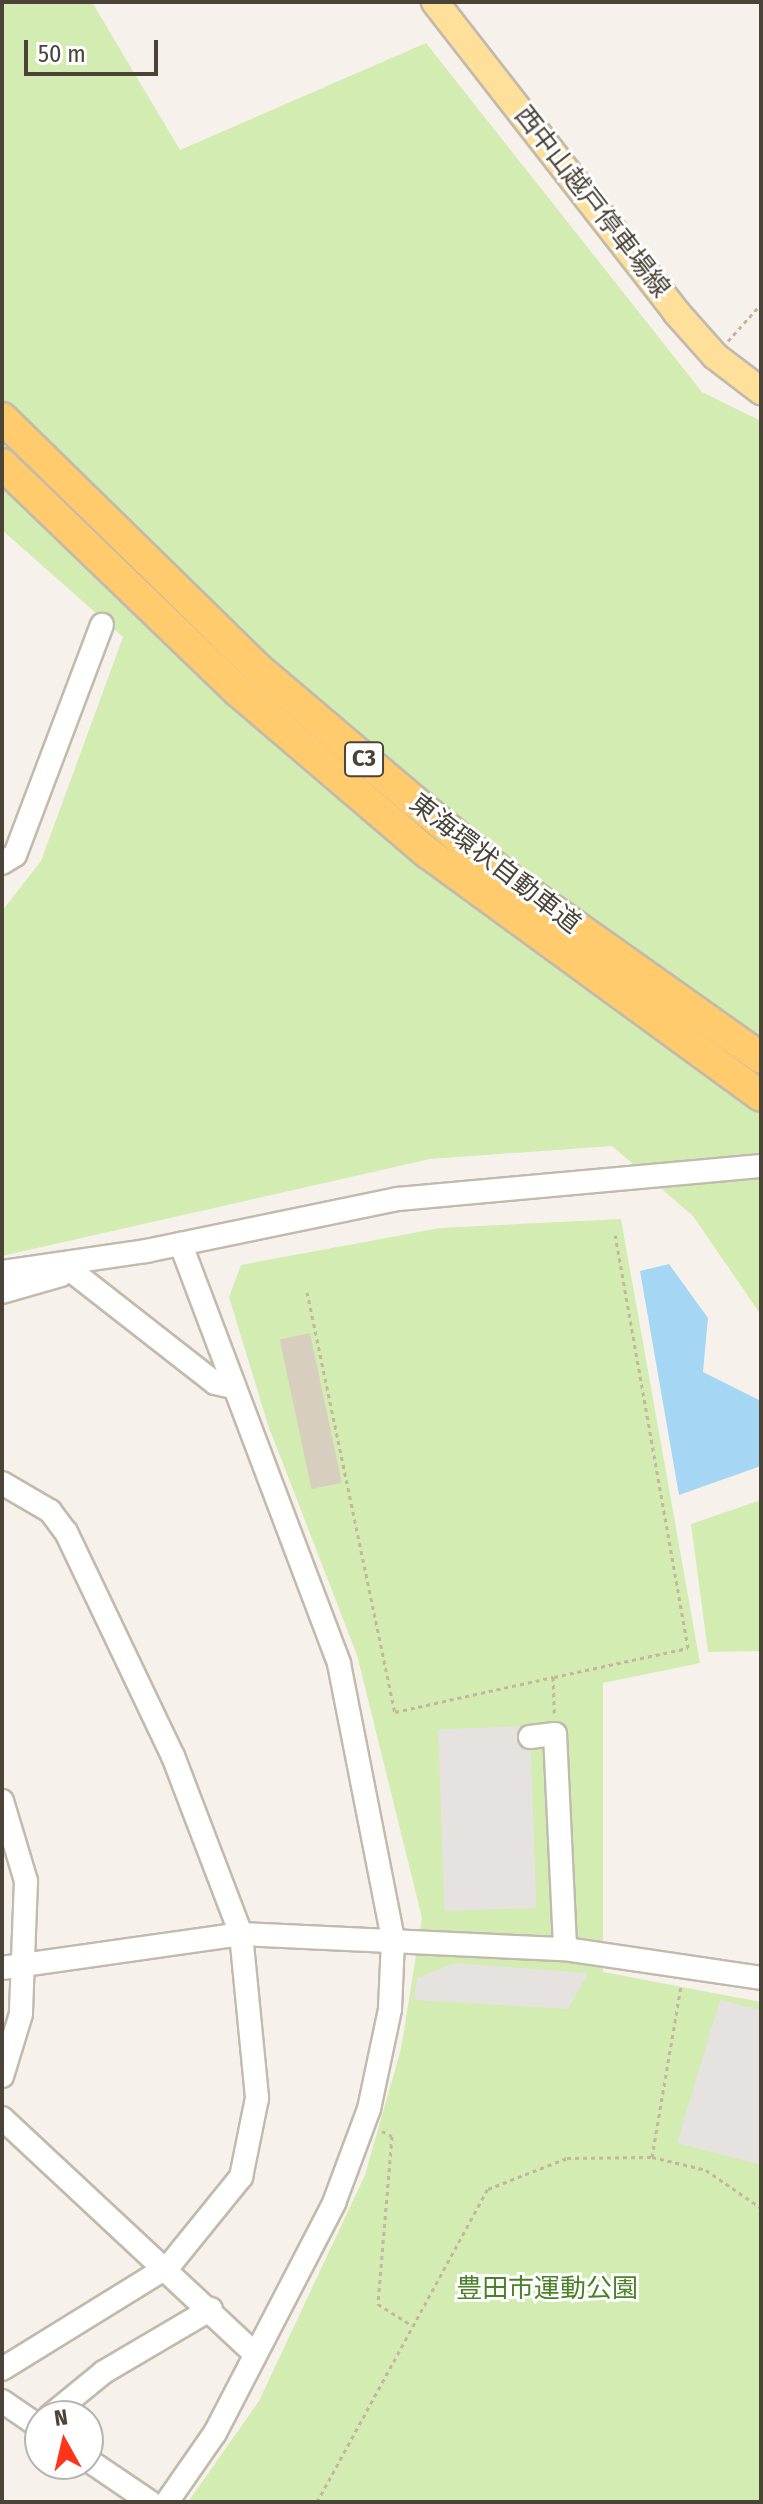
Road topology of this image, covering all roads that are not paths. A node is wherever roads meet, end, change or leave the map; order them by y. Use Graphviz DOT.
graph roads {
  1 [pos="438,5"];
  2 [pos="761,391"];
  3 [pos="2,418"];
  4 [pos="2,464"];
  5 [pos="102,625"];
  6 [pos="2,863"];
  7 [pos="761,1058"];
  8 [pos="761,1096"];
  9 [pos="761,1166"];
  10 [pos="181,1244"];
  11 [pos="146,1251"];
  12 [pos="2,1272"];
  13 [pos="73,1272"];
  14 [pos="2,1292"];
  15 [pos="233,1387"];
  16 [pos="2,1483"];
  17 [pos="530,1737"];
  18 [pos="2,1801"];
  19 [pos="241,1934"];
  20 [pos="393,1939"];
  21 [pos="565,1949"];
  22 [pos="26,1965"];
  23 [pos="2,1968"];
  24 [pos="761,1978"];
  25 [pos="2,2076"];
  26 [pos="2,2118"];
  27 [pos="169,2266"];
  28 [pos="211,2309"];
  29 [pos="255,2354"];
  30 [pos="2,2369"];
  31 [pos="70,2400"];
  32 [pos="2,2401"];
  33 [pos="24,2415"];
  34 [pos="104,2471"];
  35 [pos="150,2502"];
  36 [pos="167,2502"];
  1 -- 2 [label="main road, 西中山越戸停車場線"];
  3 -- 7 [label="highway, 東海環状自動車道 / C3"];
  4 -- 8 [label="highway, 東海環状自動車道 / C3"];
  5 -- 6 [label="street"];
  9 -- 10 [label="street"];
  10 -- 11 [label="street"];
  10 -- 15 [label="street"];
  11 -- 12 [label="street"];
  11 -- 13 [label="street"];
  13 -- 14 [label="street"];
  13 -- 15 [label="street"];
  15 -- 20 [label="street"];
  16 -- 19 [label="street"];
  17 -- 21 [label="street"];
  18 -- 22 [label="street"];
  19 -- 20 [label="street"];
  19 -- 22 [label="street"];
  19 -- 27 [label="street"];
  20 -- 21 [label="street"];
  20 -- 29 [label="street"];
  21 -- 24 [label="street"];
  22 -- 23 [label="street"];
  22 -- 25 [label="street"];
  26 -- 27 [label="street"];
  27 -- 28 [label="street"];
  27 -- 30 [label="street"];
  28 -- 29 [label="street"];
  28 -- 31 [label="street"];
  29 -- 36 [label="street"];
  32 -- 33 [label="street"];
  34 -- 35 [label="street"];
}
